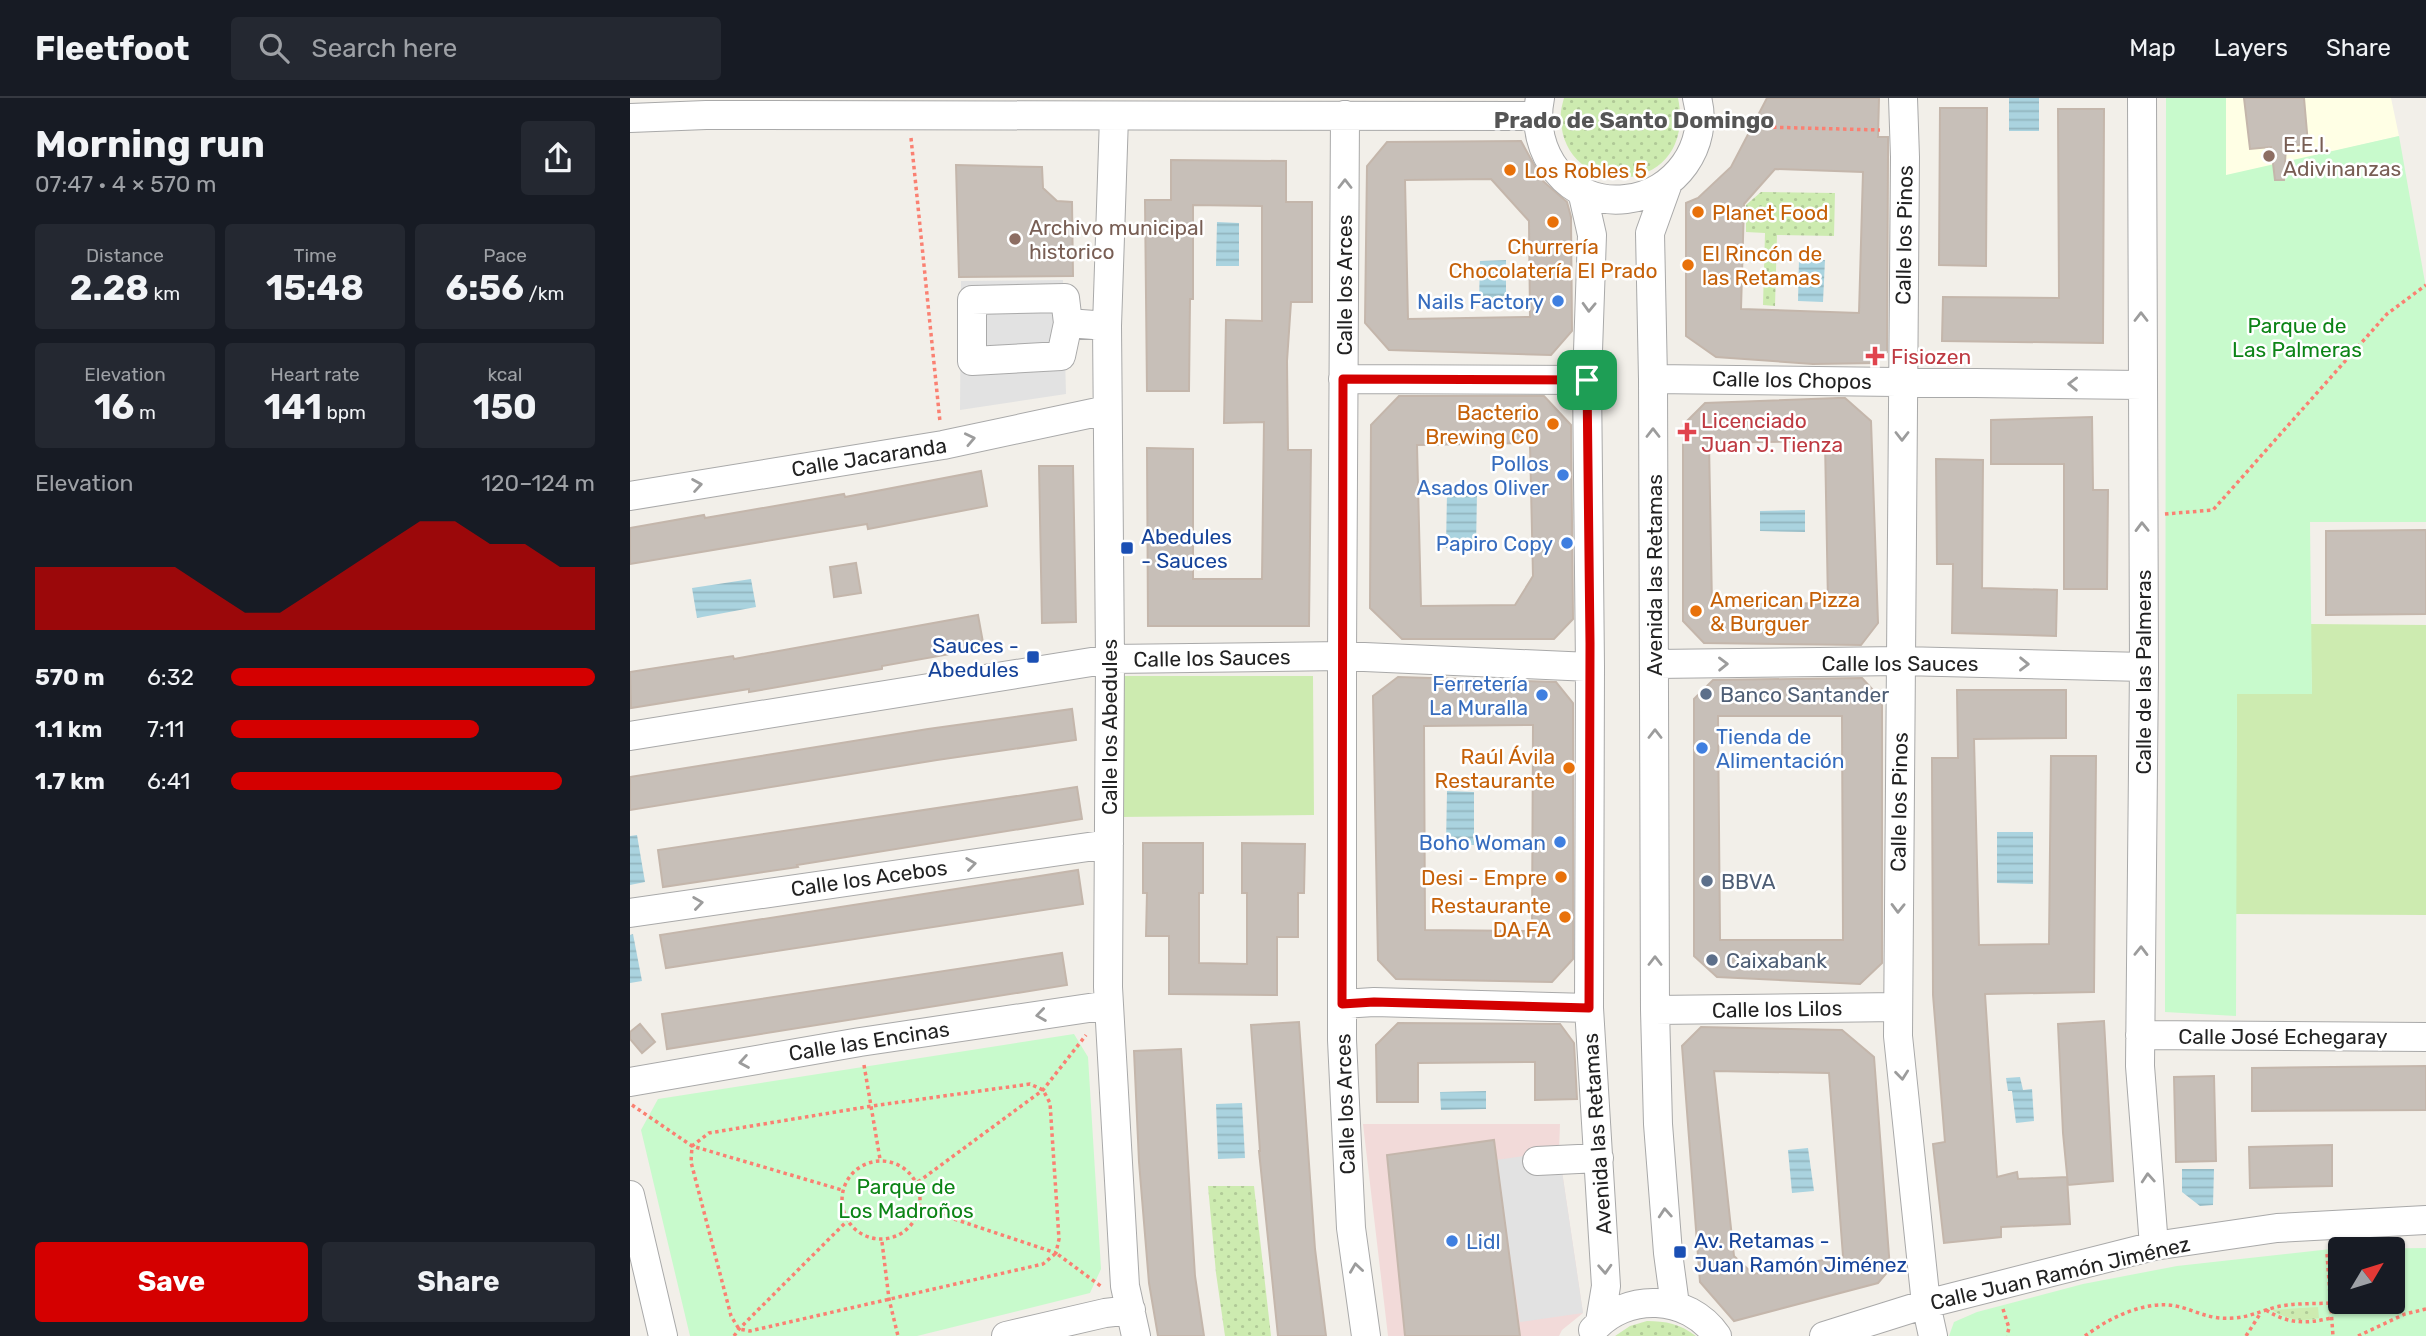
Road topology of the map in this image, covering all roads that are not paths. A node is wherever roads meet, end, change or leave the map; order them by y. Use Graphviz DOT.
graph roads {
  1 [pos="1697,98"];
  2 [pos="1903,98"];
  3 [pos="2142,98"];
  4 [pos="1538,107"];
  5 [pos="1107,110"];
  6 [pos="1345,115"];
  7 [pos="630,118"];
  8 [pos="1668,183"];
  9 [pos="1581,191"];
  10 [pos="1068,323"];
  11 [pos="1108,326"];
  12 [pos="1343,379"];
  13 [pos="1653,379"];
  14 [pos="1587,380"];
  15 [pos="1902,382"];
  16 [pos="2142,385"];
  17 [pos="1107,410"];
  18 [pos="630,496"];
  19 [pos="1342,656"];
  20 [pos="1110,659"];
  21 [pos="1900,661"];
  22 [pos="1655,664"];
  23 [pos="1590,667"];
  24 [pos="2144,667"];
  25 [pos="630,736"];
  26 [pos="1108,844"];
  27 [pos="630,913"];
  28 [pos="1342,1004"];
  29 [pos="1109,1005"];
  30 [pos="1898,1007"];
  31 [pos="1589,1008"];
  32 [pos="1655,1010"];
  33 [pos="2140,1035"];
  34 [pos="2426,1037"];
  35 [pos="630,1082"];
  36 [pos="1599,1158"];
  37 [pos="1537,1161"];
  38 [pos="630,1195"];
  39 [pos="2426,1220"];
  40 [pos="2154,1246"];
  41 [pos="639,1270"];
  42 [pos="1926,1304"];
  43 [pos="1675,1305"];
  44 [pos="1134,1323"];
  45 [pos="1594,1329"];
  46 [pos="663,1336"];
  47 [pos="1006,1336"];
  48 [pos="1366,1336"];
  49 [pos="1717,1336"];
  50 [pos="1824,1336"];
  51 [pos="1933,1336"];
  1 -- 8 [label="street"];
  2 -- 15 [label="street, Calle los Pinos"];
  16 -- 3 [label="street, Calle de las Palmeras, one-way"];
  4 -- 6 [label="street"];
  4 -- 9 [label="street"];
  5 -- 6 [label="street"];
  5 -- 7 [label="street"];
  5 -- 11 [label="street, Calle los Abedules"];
  12 -- 6 [label="street, Calle los Arces, one-way"];
  8 -- 9 [label="street"];
  8 -- 13 [label="street, Avenida las Retamas"];
  9 -- 14 [label="street, Avenida las Retamas, one-way"];
  10 -- 11 [label="street"];
  11 -- 17 [label="street, Calle los Abedules"];
  12 -- 14 [label="street"];
  12 -- 19 [label="street, Calle los Arces"];
  13 -- 15 [label="street, Calle los Chopos"];
  22 -- 13 [label="street, Avenida las Retamas, one-way"];
  14 -- 23 [label="street, Avenida las Retamas"];
  16 -- 15 [label="street, Calle los Chopos, one-way"];
  15 -- 21 [label="street, Calle los Pinos, one-way"];
  24 -- 16 [label="street, Calle de las Palmeras, one-way"];
  18 -- 17 [label="street, Calle Jacaranda, one-way"];
  17 -- 20 [label="street, Calle los Abedules"];
  19 -- 20 [label="street, Calle los Sauces"];
  19 -- 23 [label="street, Calle los Sauces"];
  19 -- 28 [label="street, Calle los Arces"];
  20 -- 25 [label="street, Calle los Sauces"];
  20 -- 26 [label="street, Calle los Abedules"];
  22 -- 21 [label="street, Calle los Sauces, one-way"];
  21 -- 24 [label="street, Calle los Sauces, one-way"];
  21 -- 30 [label="street, Calle los Pinos, one-way"];
  32 -- 22 [label="street, Avenida las Retamas, one-way"];
  23 -- 31 [label="street, Avenida las Retamas"];
  33 -- 24 [label="street, Calle de las Palmeras, one-way"];
  27 -- 26 [label="street, Calle los Acebos, one-way"];
  26 -- 29 [label="street, Calle los Abedules"];
  28 -- 31 [label="street"];
  48 -- 28 [label="street, Calle los Arces, one-way"];
  29 -- 35 [label="street, Calle las Encinas, one-way"];
  29 -- 44 [label="street, Calle los Abedules"];
  30 -- 32 [label="street, Calle los Lilos"];
  30 -- 42 [label="street, Calle los Pinos, one-way"];
  31 -- 36 [label="street, Avenida las Retamas"];
  43 -- 32 [label="street, Avenida las Retamas, one-way"];
  33 -- 34 [label="street, Calle José Echegaray"];
  40 -- 33 [label="street, Calle de las Palmeras, one-way"];
  36 -- 37 [label="street"];
  36 -- 45 [label="street, Avenida las Retamas, one-way"];
  38 -- 41 [label="street"];
  39 -- 40 [label="street, Calle Juan Ramón Jiménez"];
  40 -- 42 [label="street, Calle Juan Ramón Jiménez"];
  41 -- 46 [label="street"];
  42 -- 50 [label="street, Calle Juan Ramón Jiménez"];
  42 -- 51 [label="street, Calle los Pinos"];
  43 -- 45 [label="street"];
  43 -- 49 [label="street"];
  44 -- 47 [label="street"];
}
